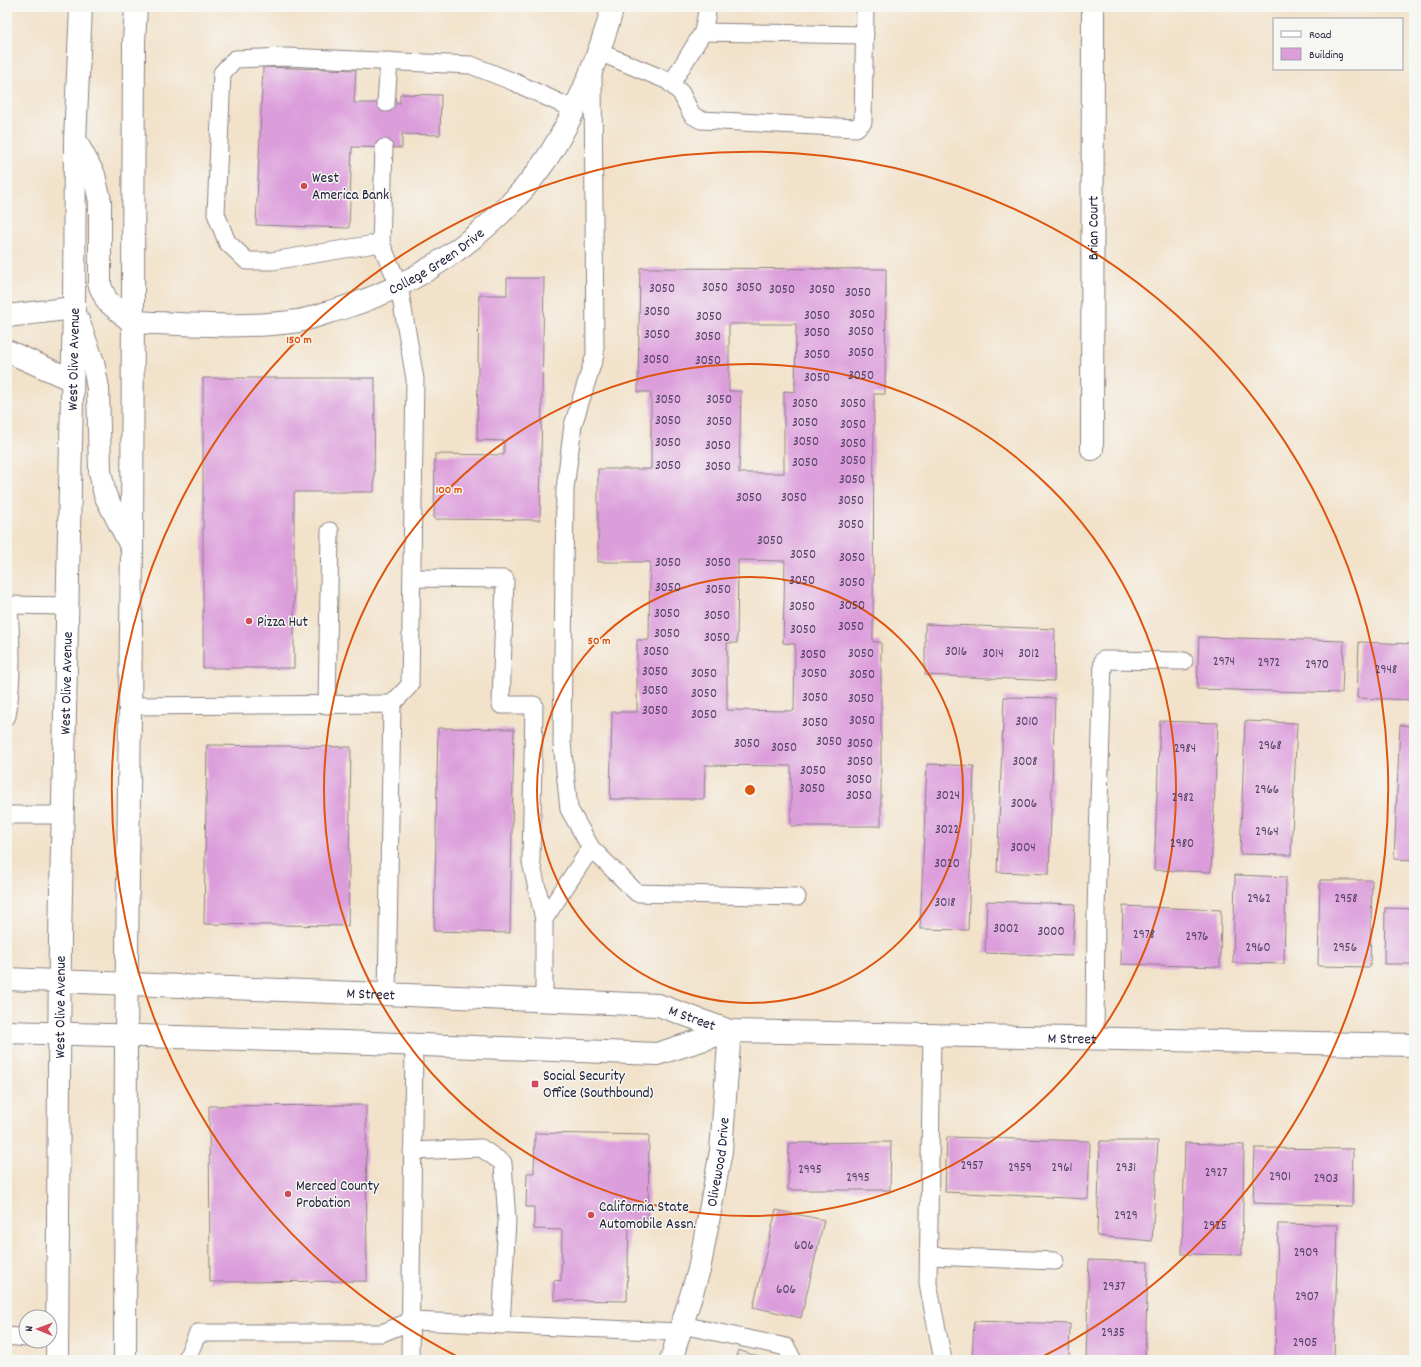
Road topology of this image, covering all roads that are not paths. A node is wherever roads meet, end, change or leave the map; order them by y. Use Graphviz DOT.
graph roads {
  1 [pos="81,7"];
  2 [pos="136,7"];
  3 [pos="612,7"];
  4 [pos="708,7"];
  5 [pos="865,7"];
  6 [pos="1093,7"];
  7 [pos="703,32"];
  8 [pos="865,35"];
  9 [pos="596,59"];
  10 [pos="389,61"];
  11 [pos="671,84"];
  12 [pos="386,103"];
  13 [pos="573,109"];
  14 [pos="75,140"];
  15 [pos="384,148"];
  16 [pos="381,243"];
  17 [pos="399,286"];
  18 [pos="74,308"];
  19 [pos="7,316"];
  20 [pos="132,322"];
  21 [pos="7,351"];
  22 [pos="72,380"];
  23 [pos="1092,449"];
  24 [pos="330,531"];
  25 [pos="132,548"];
  26 [pos="412,578"];
  27 [pos="8,605"];
  28 [pos="68,606"];
  29 [pos="1184,661"];
  30 [pos="327,704"];
  31 [pos="392,704"];
  32 [pos="130,706"];
  33 [pos="7,716"];
  34 [pos="7,815"];
  35 [pos="63,815"];
  36 [pos="591,848"];
  37 [pos="797,897"];
  38 [pos="544,919"];
  39 [pos="7,979"];
  40 [pos="59,981"];
  41 [pos="127,983"];
  42 [pos="387,995"];
  43 [pos="544,1001"];
  44 [pos="7,1032"];
  45 [pos="730,1032"];
  46 [pos="59,1034"];
  47 [pos="932,1035"];
  48 [pos="126,1036"];
  49 [pos="1095,1039"];
  50 [pos="414,1044"];
  51 [pos="1414,1045"];
  52 [pos="412,1151"];
  53 [pos="929,1256"];
  54 [pos="1055,1261"];
  55 [pos="55,1309"];
  56 [pos="411,1321"];
  57 [pos="501,1325"];
  58 [pos="681,1328"];
  59 [pos="7,1336"];
  60 [pos="18,1337"];
  61 [pos="125,1360"];
  62 [pos="186,1360"];
  63 [pos="410,1360"];
  64 [pos="671,1360"];
  65 [pos="793,1360"];
  66 [pos="943,1360"];
  1 -- 14 [label="street, West Olive Avenue"];
  2 -- 20 [label="street"];
  3 -- 9 [label="street, College Green Drive"];
  4 -- 7 [label="lane"];
  5 -- 8 [label="lane"];
  6 -- 23 [label="street, Brian Court"];
  7 -- 8 [label="lane"];
  7 -- 11 [label="lane"];
  8 -- 11 [label="lane"];
  9 -- 11 [label="lane"];
  9 -- 13 [label="street, College Green Drive"];
  9 -- 36 [label="lane"];
  10 -- 12 [label="lane"];
  10 -- 13 [label="lane"];
  10 -- 16 [label="lane"];
  13 -- 17 [label="street, College Green Drive"];
  14 -- 18 [label="street, West Olive Avenue"];
  14 -- 20 [label="street"];
  15 -- 16 [label="lane"];
  16 -- 17 [label="lane"];
  17 -- 20 [label="street, College Green Drive"];
  17 -- 26 [label="lane"];
  18 -- 19 [label="street"];
  18 -- 22 [label="street, West Olive Avenue"];
  18 -- 25 [label="street"];
  20 -- 25 [label="street"];
  21 -- 22 [label="street"];
  22 -- 28 [label="street, West Olive Avenue"];
  24 -- 30 [label="lane"];
  25 -- 32 [label="street"];
  26 -- 31 [label="lane"];
  26 -- 38 [label="lane"];
  27 -- 28 [label="lane"];
  27 -- 33 [label="lane"];
  28 -- 35 [label="street, West Olive Avenue"];
  29 -- 49 [label="lane"];
  30 -- 31 [label="lane"];
  30 -- 32 [label="lane"];
  31 -- 42 [label="lane"];
  32 -- 41 [label="street"];
  34 -- 35 [label="lane"];
  35 -- 40 [label="street, West Olive Avenue"];
  36 -- 37 [label="lane"];
  36 -- 38 [label="lane"];
  38 -- 43 [label="lane"];
  39 -- 40 [label="street, M Street"];
  40 -- 41 [label="street, M Street"];
  40 -- 46 [label="street, West Olive Avenue"];
  41 -- 42 [label="street, M Street"];
  41 -- 48 [label="street"];
  42 -- 43 [label="street, M Street"];
  43 -- 45 [label="street, M Street"];
  44 -- 46 [label="street, M Street"];
  45 -- 47 [label="street, M Street"];
  45 -- 50 [label="street, M Street"];
  45 -- 58 [label="street, Olivewood Drive"];
  46 -- 48 [label="street, M Street"];
  46 -- 55 [label="street, West Olive Avenue"];
  47 -- 49 [label="street, M Street"];
  47 -- 53 [label="lane"];
  48 -- 50 [label="street, M Street"];
  48 -- 61 [label="street"];
  49 -- 51 [label="street, M Street"];
  50 -- 52 [label="lane"];
  52 -- 56 [label="lane"];
  52 -- 57 [label="lane"];
  53 -- 54 [label="lane"];
  53 -- 66 [label="lane"];
  56 -- 57 [label="lane"];
  56 -- 62 [label="lane"];
  56 -- 63 [label="lane"];
  57 -- 58 [label="lane"];
  58 -- 64 [label="street, Olivewood Drive"];
  58 -- 65 [label="lane"];
  59 -- 60 [label="lane"];
}
